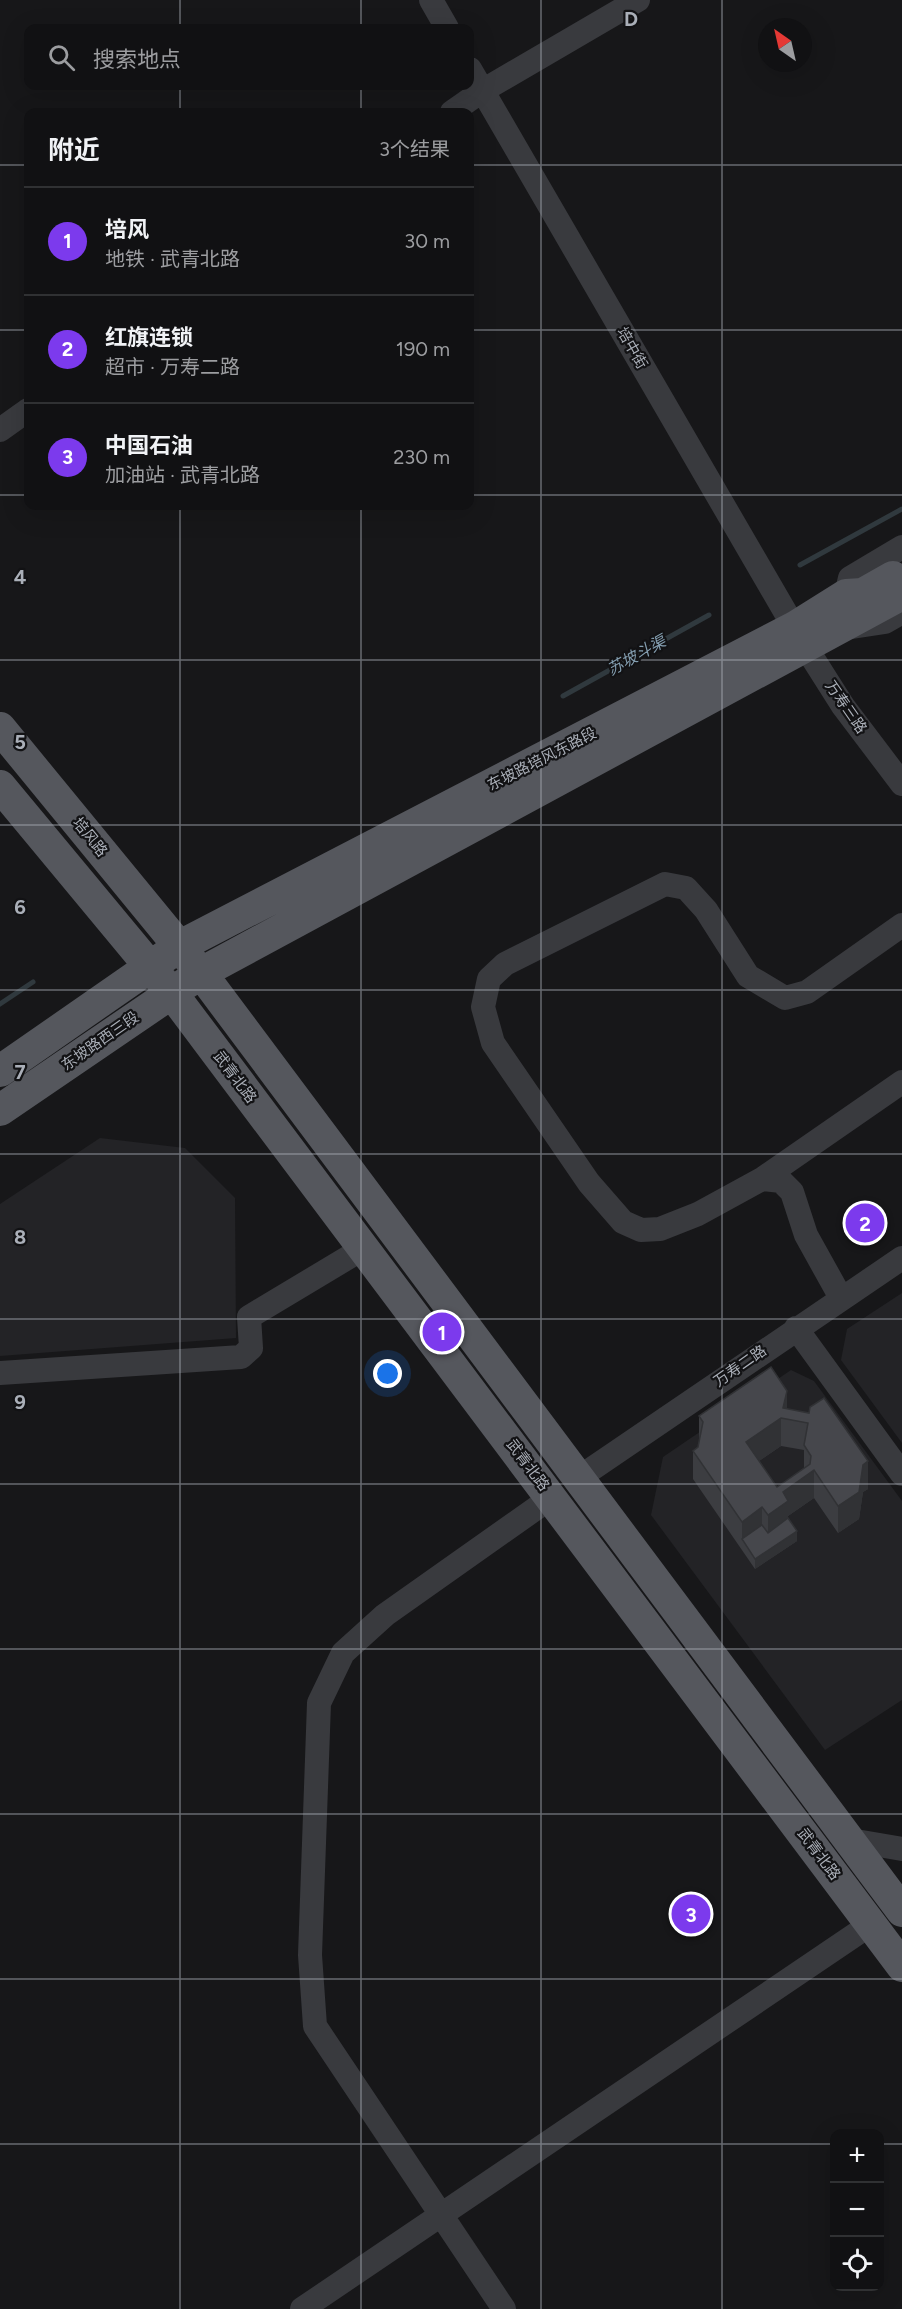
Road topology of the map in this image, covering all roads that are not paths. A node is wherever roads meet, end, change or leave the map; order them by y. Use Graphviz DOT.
graph roads {
  1 [pos="431,0"];
  2 [pos="638,0"];
  3 [pos="445,24"];
  4 [pos="474,76"];
  5 [pos="482,91"];
  6 [pos="458,108"];
  7 [pos="24,413"];
  8 [pos="0,429"];
  9 [pos="902,548"];
  10 [pos="902,573"];
  11 [pos="902,594"];
  12 [pos="846,595"];
  13 [pos="902,612"];
  14 [pos="837,629"];
  15 [pos="800,637"];
  16 [pos="0,728"];
  17 [pos="902,784"];
  18 [pos="0,786"];
  19 [pos="902,925"];
  20 [pos="180,946"];
  21 [pos="151,966"];
  22 [pos="201,972"];
  23 [pos="171,992"];
  24 [pos="0,1071"];
  25 [pos="902,1082"];
  26 [pos="0,1110"];
  27 [pos="762,1179"];
  28 [pos="364,1248"];
  29 [pos="902,1258"];
  30 [pos="842,1298"];
  31 [pos="795,1328"];
  32 [pos="0,1373"];
  33 [pos="902,1474"];
  34 [pos="580,1477"];
  35 [pos="552,1497"];
  36 [pos="850,1840"];
  37 [pos="902,1849"];
  38 [pos="902,1911"];
  39 [pos="871,1924"];
  40 [pos="902,1966"];
  41 [pos="441,2215"];
  42 [pos="302,2309"];
  43 [pos="504,2309"];
  1 -- 3 [label="street"];
  2 -- 5 [label="street"];
  4 -- 5 [label="street, 培中街"];
  5 -- 6 [label="street"];
  5 -- 15 [label="street, 培中街"];
  7 -- 8 [label="street"];
  9 -- 12 [label="street"];
  10 -- 12 [label="main road, 东坡路培风东路段"];
  11 -- 14 [label="main road, 东坡路培风东路段"];
  12 -- 15 [label="main road, 东坡路培风东路段"];
  13 -- 14 [label="street"];
  14 -- 15 [label="main road, 东坡路培风东路段"];
  15 -- 17 [label="street, 万寿三路"];
  15 -- 20 [label="main road, 东坡路培风东路段"];
  15 -- 22 [label="main road, 东坡路培风东路段"];
  16 -- 20 [label="main road, 培风路"];
  18 -- 21 [label="main road"];
  19 -- 27 [label="street"];
  20 -- 21 [label="main road"];
  20 -- 22 [label="main road"];
  21 -- 23 [label="main road, 武青北路"];
  21 -- 24 [label="main road"];
  22 -- 23 [label="main road, 东坡路西三段"];
  22 -- 34 [label="main road"];
  23 -- 26 [label="main road, 东坡路西三段"];
  23 -- 28 [label="main road, 武青北路"];
  25 -- 27 [label="street"];
  27 -- 30 [label="street"];
  28 -- 32 [label="street"];
  28 -- 35 [label="main road, 武青北路"];
  29 -- 30 [label="street, 万寿二路"];
  30 -- 31 [label="street, 万寿二路"];
  31 -- 33 [label="street"];
  31 -- 34 [label="street, 万寿二路"];
  34 -- 36 [label="main road"];
  35 -- 39 [label="main road, 武青北路"];
  35 -- 41 [label="street"];
  36 -- 37 [label="street"];
  36 -- 38 [label="main road"];
  39 -- 40 [label="main road, 武青北路"];
  39 -- 41 [label="street"];
  41 -- 42 [label="street"];
  41 -- 43 [label="street"];
}
